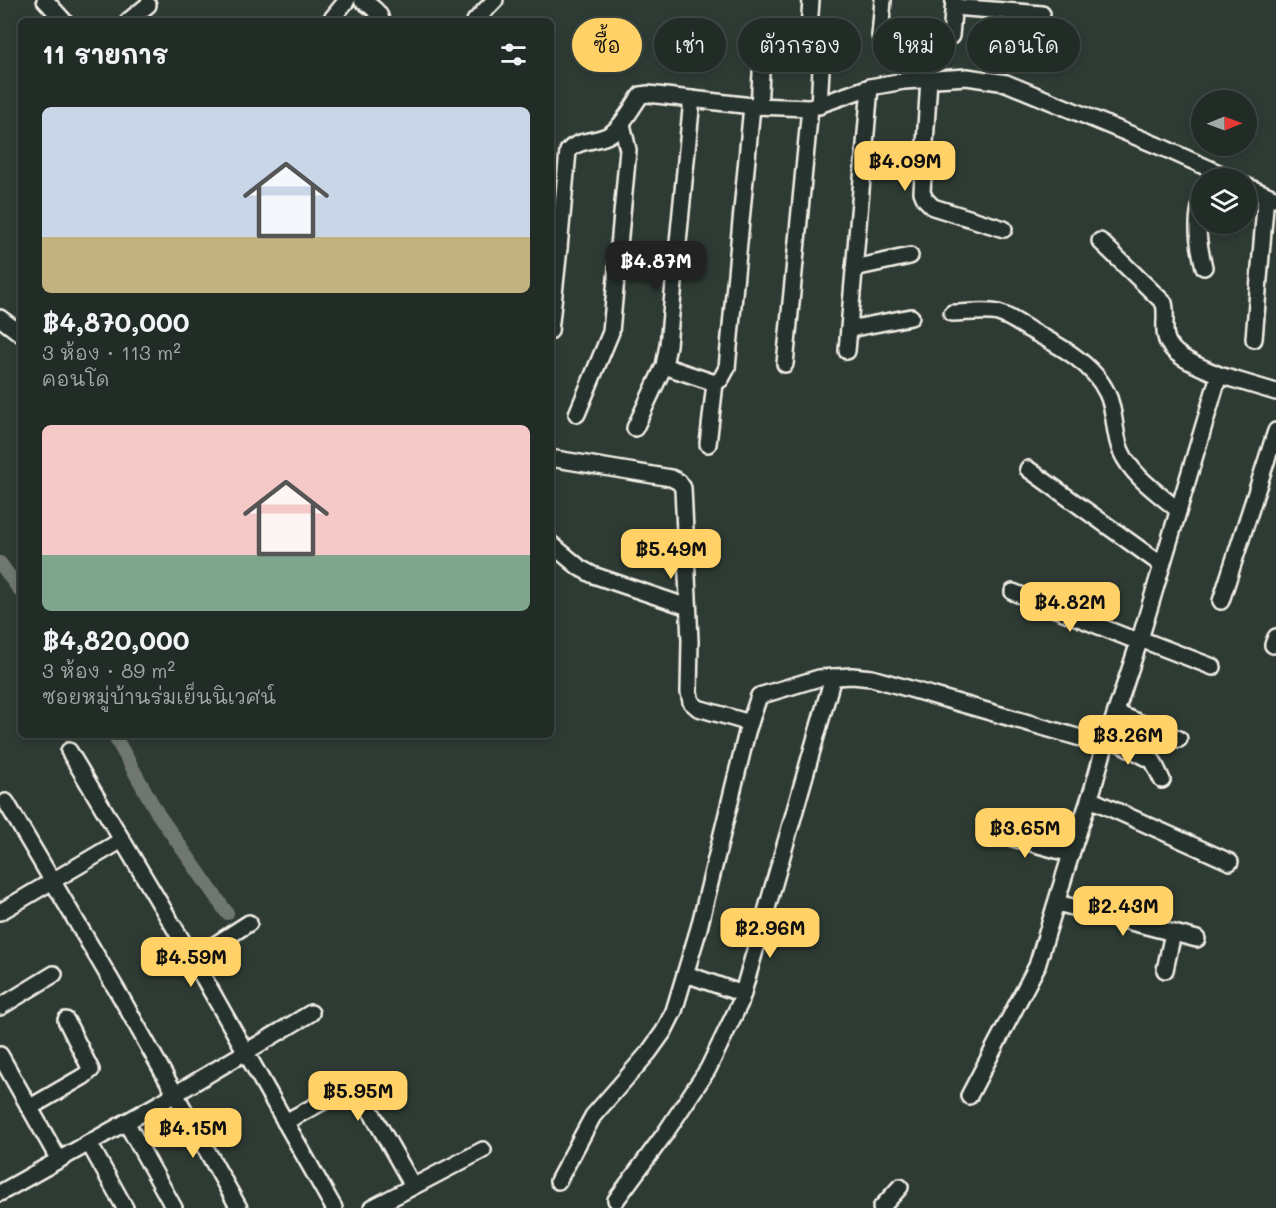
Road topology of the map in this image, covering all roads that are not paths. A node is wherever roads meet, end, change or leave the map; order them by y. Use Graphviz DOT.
graph roads {
  1 [pos="45,0"];
  2 [pos="347,0"];
  3 [pos="362,0"];
  4 [pos="495,0"];
  5 [pos="811,0"];
  6 [pos="883,0"];
  7 [pos="954,4"];
  8 [pos="148,5"];
  9 [pos="1042,14"];
  10 [pos="61,18"];
  11 [pos="132,18"];
  12 [pos="332,18"];
  13 [pos="380,18"];
  14 [pos="478,18"];
  15 [pos="810,18"];
  16 [pos="882,18"];
  17 [pos="760,72"];
  18 [pos="819,72"];
  19 [pos="929,79"];
  20 [pos="870,87"];
  21 [pos="692,99"];
  22 [pos="755,106"];
  23 [pos="815,107"];
  24 [pos="622,123"];
  25 [pos="1196,168"];
  26 [pos="1257,191"];
  27 [pos="1271,197"];
  28 [pos="1004,229"];
  29 [pos="1198,234"];
  30 [pos="1100,241"];
  31 [pos="555,247"];
  32 [pos="910,256"];
  33 [pos="554,264"];
  34 [pos="1204,267"];
  35 [pos="854,268"];
  36 [pos="952,313"];
  37 [pos="911,317"];
  38 [pos="0,318"];
  39 [pos="849,329"];
  40 [pos="18,332"];
  41 [pos="1254,339"];
  42 [pos="847,351"];
  43 [pos="785,364"];
  44 [pos="664,366"];
  45 [pos="1219,375"];
  46 [pos="714,383"];
  47 [pos="1276,392"];
  48 [pos="577,414"];
  49 [pos="635,428"];
  50 [pos="1276,431"];
  51 [pos="708,444"];
  52 [pos="554,459"];
  53 [pos="1028,469"];
  54 [pos="1178,510"];
  55 [pos="554,546"];
  56 [pos="1162,565"];
  57 [pos="1013,592"];
  58 [pos="1221,601"];
  59 [pos="688,607"];
  60 [pos="1139,641"];
  61 [pos="1213,667"];
  62 [pos="833,677"];
  63 [pos="1116,712"];
  64 [pos="750,723"];
  65 [pos="1179,739"];
  66 [pos="1106,741"];
  67 [pos="69,751"];
  68 [pos="1162,780"];
  69 [pos="1090,799"];
  70 [pos="6,802"];
  71 [pos="988,831"];
  72 [pos="122,840"];
  73 [pos="1071,854"];
  74 [pos="1230,862"];
  75 [pos="53,881"];
  76 [pos="1057,903"];
  77 [pos="0,912"];
  78 [pos="249,923"];
  79 [pos="1173,933"];
  80 [pos="1197,939"];
  81 [pos="193,959"];
  82 [pos="1165,970"];
  83 [pos="54,974"];
  84 [pos="686,974"];
  85 [pos="743,994"];
  86 [pos="0,1007"];
  87 [pos="311,1013"];
  88 [pos="66,1020"];
  89 [pos="247,1053"];
  90 [pos="0,1055"];
  91 [pos="176,1094"];
  92 [pos="969,1096"];
  93 [pos="29,1108"];
  94 [pos="126,1122"];
  95 [pos="285,1122"];
  96 [pos="89,1143"];
  97 [pos="483,1150"];
  98 [pos="59,1160"];
  99 [pos="558,1181"];
  100 [pos="413,1186"];
  101 [pos="900,1187"];
  102 [pos="0,1193"];
  103 [pos="616,1200"];
  104 [pos="125,1208"];
  105 [pos="174,1208"];
  106 [pos="239,1208"];
  107 [pos="334,1208"];
  108 [pos="372,1208"];
  109 [pos="881,1208"];
  1 -- 10 [label="street"];
  2 -- 12 [label="street"];
  3 -- 13 [label="street"];
  4 -- 14 [label="street"];
  5 -- 15 [label="street"];
  6 -- 16 [label="street"];
  7 -- 9 [label="street"];
  8 -- 11 [label="street"];
  17 -- 22 [label="street"];
  18 -- 23 [label="street"];
  19 -- 20 [label="street"];
  19 -- 25 [label="street"];
  19 -- 28 [label="street"];
  20 -- 23 [label="street"];
  20 -- 35 [label="street"];
  21 -- 22 [label="street"];
  21 -- 24 [label="street"];
  21 -- 44 [label="street"];
  22 -- 23 [label="street"];
  22 -- 46 [label="street"];
  23 -- 43 [label="street"];
  24 -- 31 [label="street"];
  24 -- 48 [label="street"];
  26 -- 27 [label="street"];
  27 -- 41 [label="street"];
  29 -- 34 [label="street"];
  30 -- 45 [label="street"];
  31 -- 33 [label="street"];
  32 -- 35 [label="street"];
  35 -- 39 [label="street"];
  36 -- 54 [label="street"];
  37 -- 39 [label="street"];
  38 -- 40 [label="street"];
  39 -- 42 [label="street"];
  44 -- 46 [label="street"];
  44 -- 49 [label="street"];
  45 -- 47 [label="street"];
  45 -- 54 [label="street"];
  46 -- 51 [label="street"];
  50 -- 58 [label="street"];
  52 -- 59 [label="street"];
  53 -- 56 [label="street"];
  54 -- 56 [label="street"];
  55 -- 59 [label="street"];
  56 -- 60 [label="street"];
  57 -- 60 [label="street"];
  59 -- 64 [label="street"];
  60 -- 61 [label="street"];
  60 -- 63 [label="street"];
  62 -- 64 [label="street"];
  62 -- 66 [label="street"];
  62 -- 85 [label="street"];
  63 -- 65 [label="street"];
  63 -- 66 [label="street"];
  64 -- 84 [label="street"];
  66 -- 68 [label="street"];
  66 -- 69 [label="street"];
  67 -- 72 [label="street"];
  69 -- 73 [label="street"];
  69 -- 74 [label="street"];
  70 -- 75 [label="street"];
  71 -- 73 [label="street"];
  72 -- 75 [label="street"];
  72 -- 81 [label="street"];
  73 -- 76 [label="street"];
  75 -- 77 [label="street"];
  75 -- 91 [label="street"];
  76 -- 79 [label="street"];
  76 -- 92 [label="street"];
  78 -- 81 [label="street"];
  79 -- 80 [label="street"];
  79 -- 82 [label="street"];
  81 -- 89 [label="street"];
  83 -- 86 [label="street"];
  84 -- 85 [label="street"];
  84 -- 99 [label="street"];
  85 -- 103 [label="street"];
  87 -- 89 [label="street"];
  88 -- 93 [label="street"];
  89 -- 91 [label="street"];
  89 -- 95 [label="street"];
  90 -- 93 [label="street"];
  91 -- 94 [label="street"];
  91 -- 106 [label="street"];
  93 -- 98 [label="street"];
  94 -- 96 [label="street"];
  94 -- 105 [label="street"];
  95 -- 100 [label="street"];
  95 -- 107 [label="street"];
  96 -- 98 [label="street"];
  96 -- 104 [label="street"];
  97 -- 100 [label="street"];
  98 -- 102 [label="street"];
  100 -- 108 [label="street"];
  101 -- 109 [label="street"];
}
